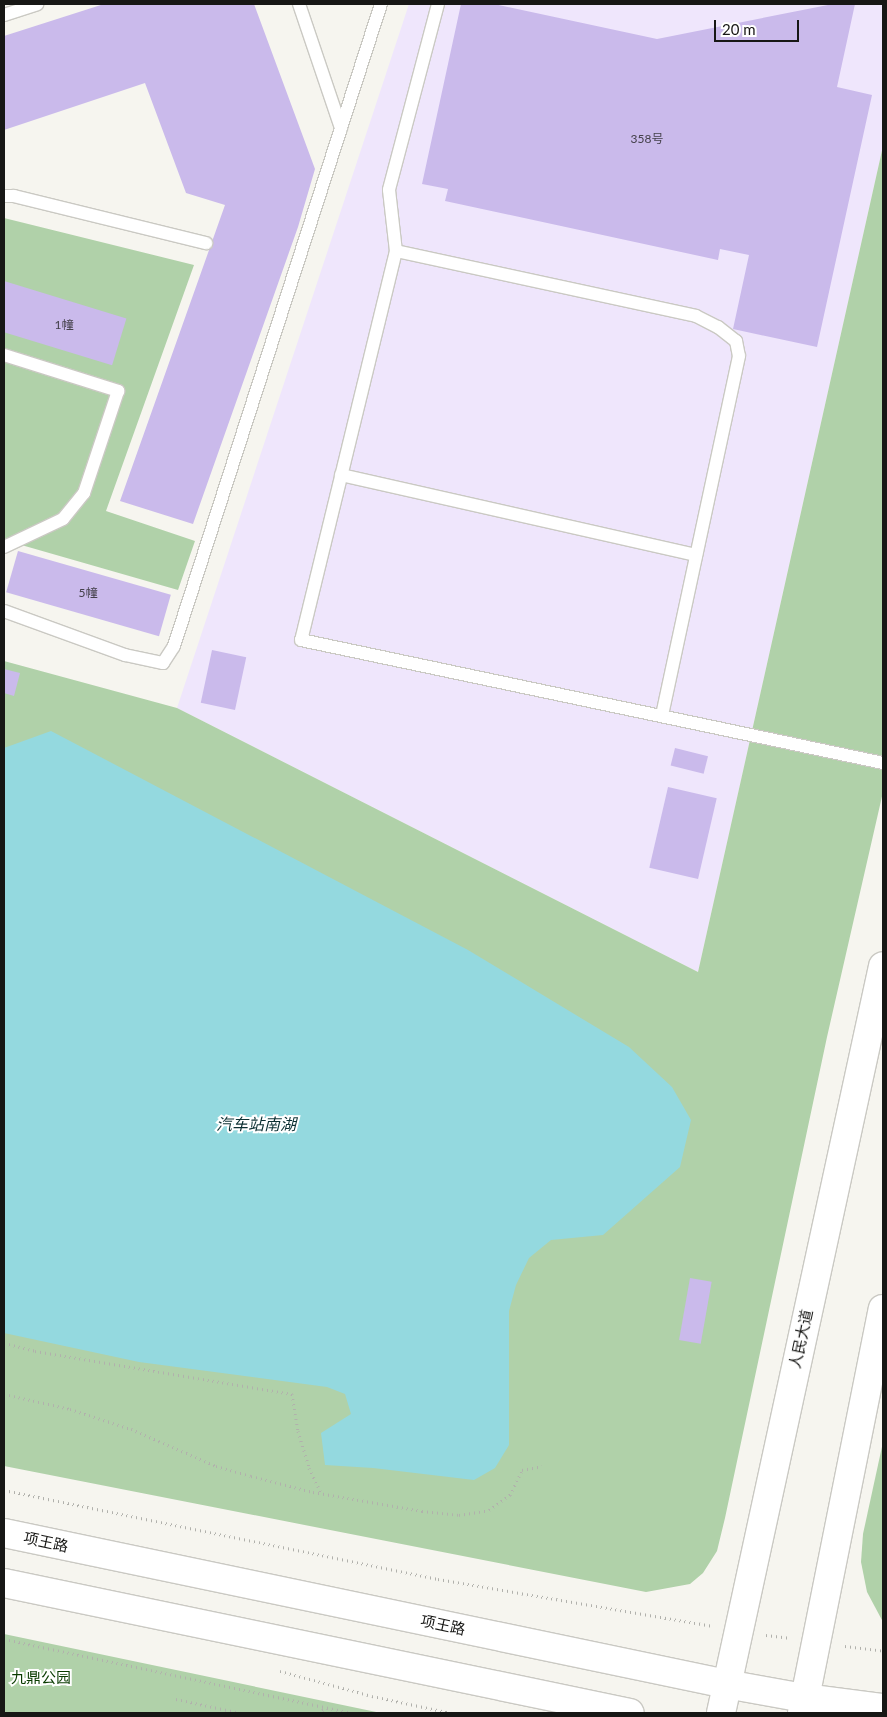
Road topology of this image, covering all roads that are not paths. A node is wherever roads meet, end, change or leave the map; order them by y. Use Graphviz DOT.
graph roads {
  1 [pos="37,4"];
  2 [pos="299,4"];
  3 [pos="381,4"];
  4 [pos="438,4"];
  5 [pos="4,15"];
  6 [pos="341,128"];
  7 [pos="4,196"];
  8 [pos="206,243"];
  9 [pos="396,251"];
  10 [pos="4,355"];
  11 [pos="341,475"];
  12 [pos="4,547"];
  13 [pos="696,555"];
  14 [pos="4,611"];
  15 [pos="662,716"];
  16 [pos="883,763"];
  17 [pos="883,966"];
  18 [pos="883,1309"];
  19 [pos="876,1378"];
  20 [pos="4,1533"];
  21 [pos="4,1583"];
  22 [pos="726,1684"];
  23 [pos="803,1706"];
  24 [pos="883,1708"];
  25 [pos="630,1713"];
  26 [pos="721,1713"];
  1 -- 5 [label="lane"];
  2 -- 6 [label="lane"];
  3 -- 6 [label="lane"];
  4 -- 9 [label="lane"];
  6 -- 14 [label="lane"];
  7 -- 8 [label="lane"];
  9 -- 11 [label="lane"];
  9 -- 13 [label="lane"];
  10 -- 12 [label="lane"];
  11 -- 13 [label="lane"];
  11 -- 15 [label="lane"];
  13 -- 15 [label="lane"];
  15 -- 16 [label="lane"];
  17 -- 22 [label="main road, 人民大道"];
  18 -- 19 [label="main road"];
  19 -- 23 [label="main road"];
  20 -- 22 [label="main road, 项王路"];
  21 -- 25 [label="main road"];
  22 -- 23 [label="main road, 项王路"];
  22 -- 26 [label="main road, 人民大道"];
  23 -- 24 [label="main road, 项王路"];
}
